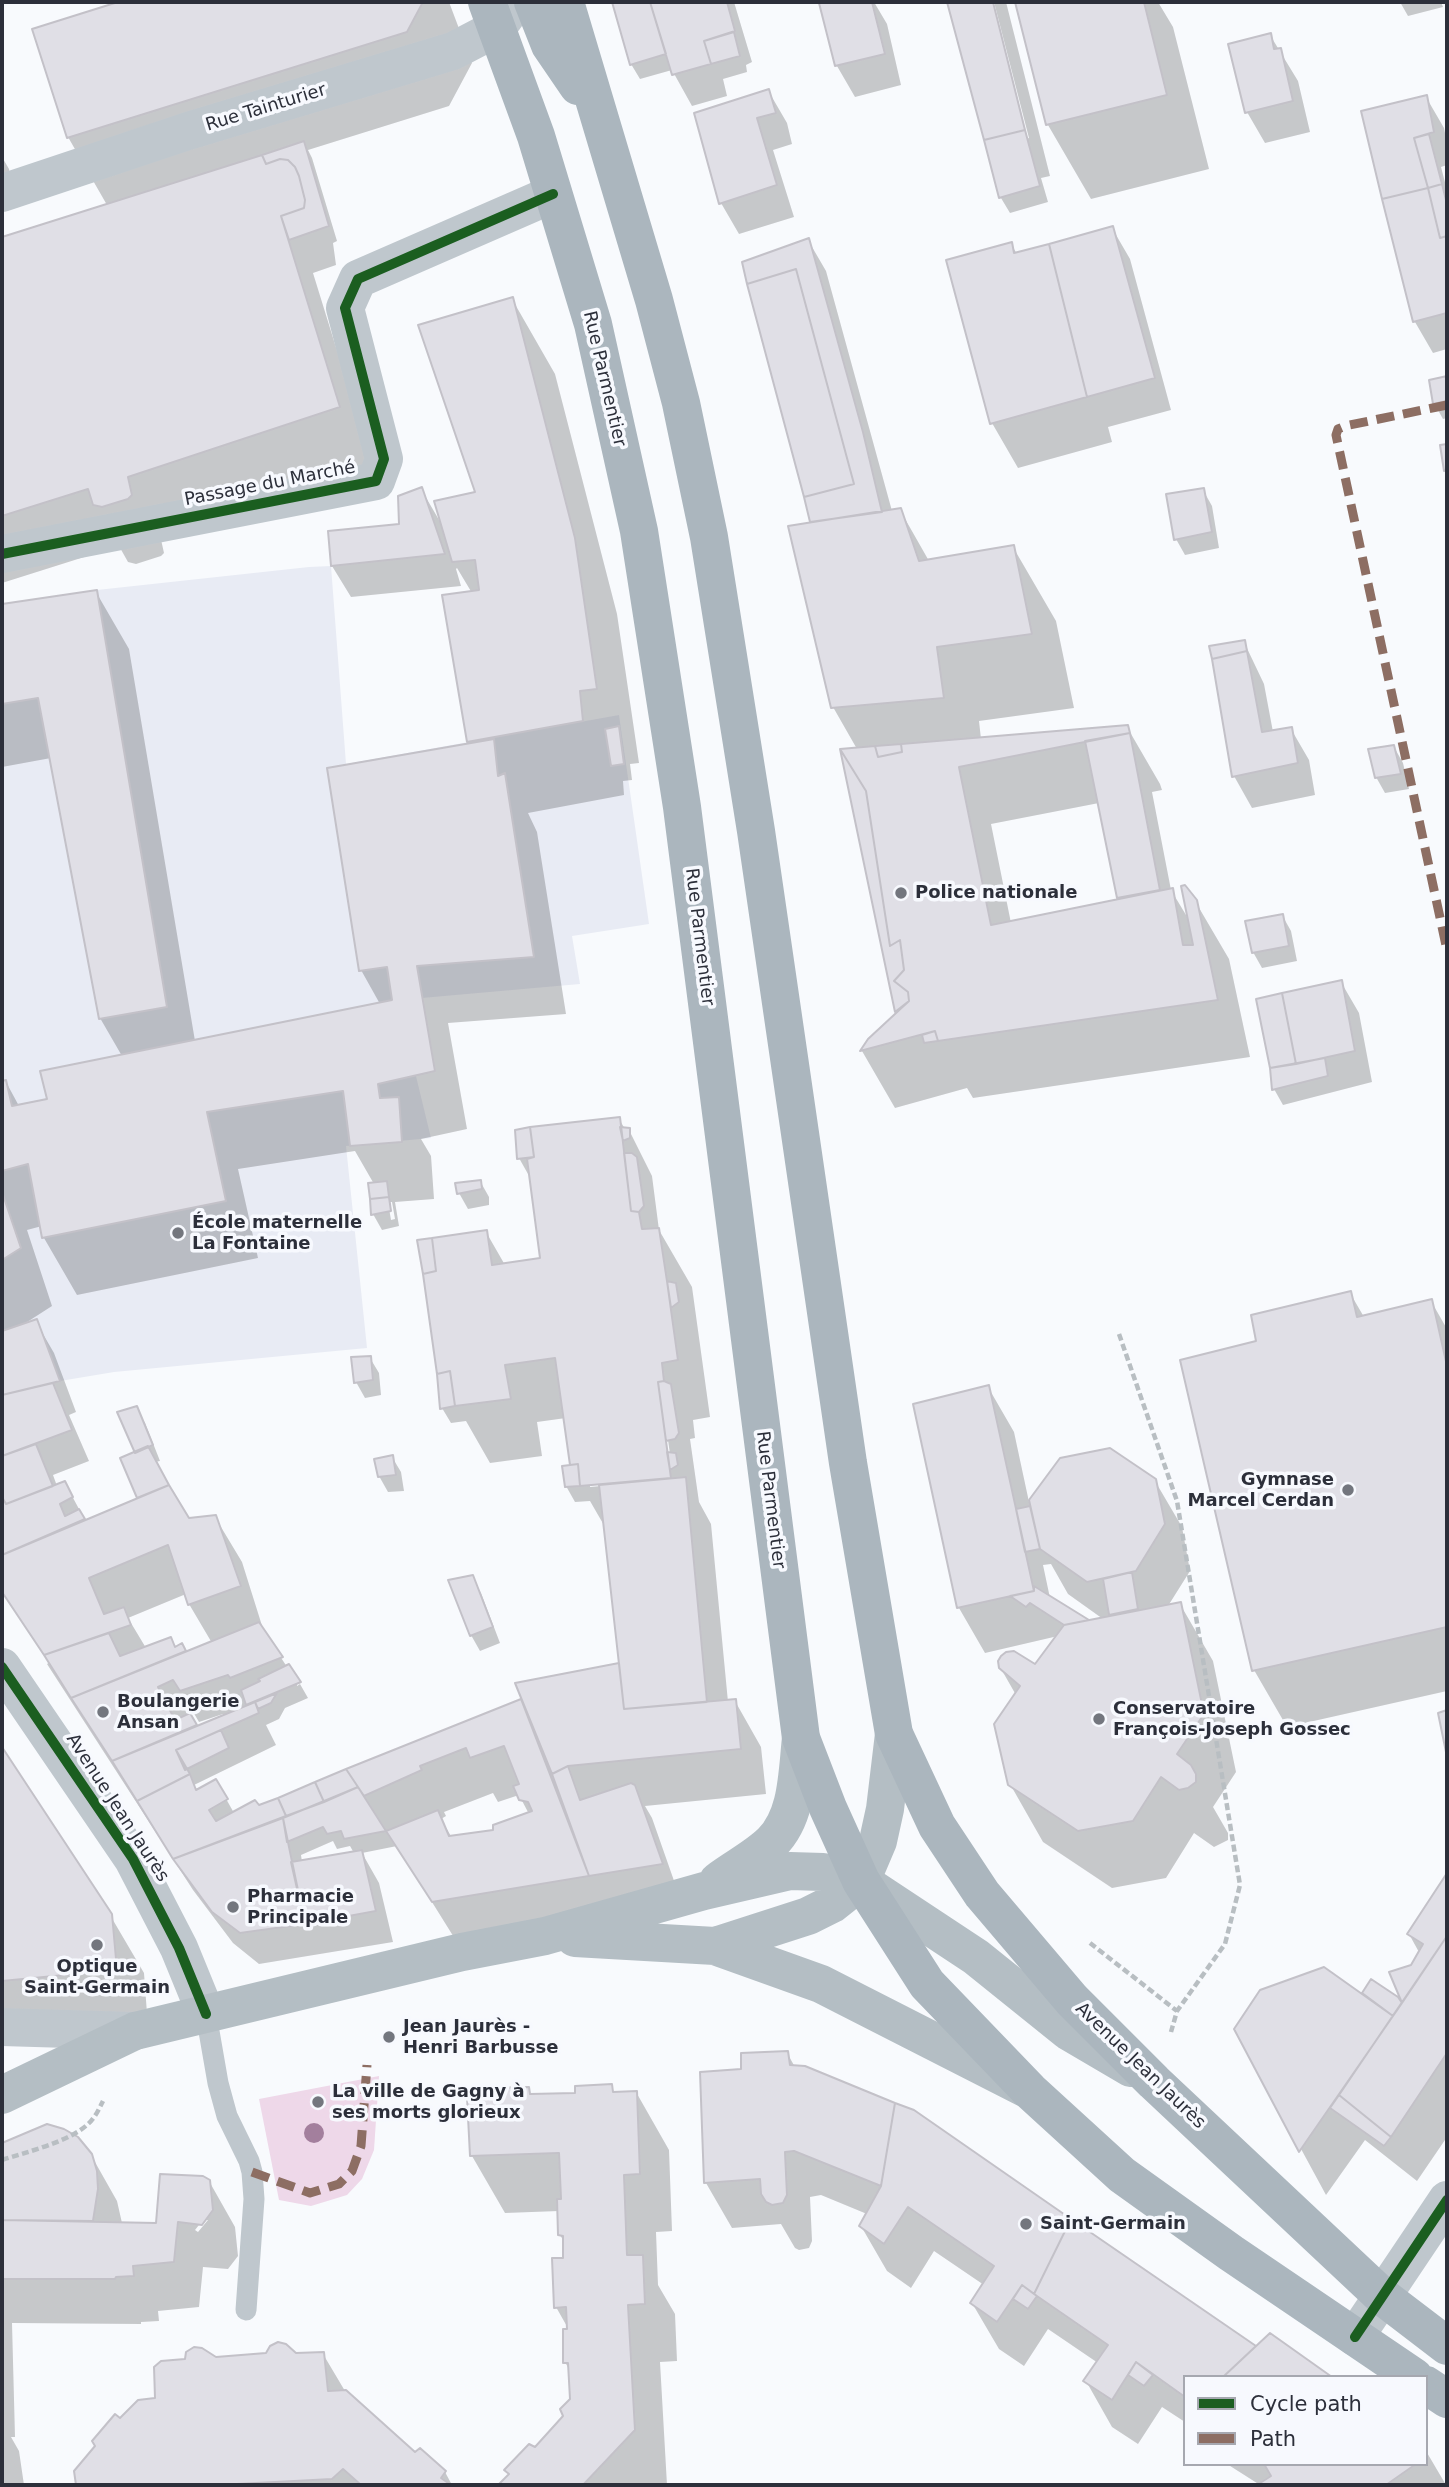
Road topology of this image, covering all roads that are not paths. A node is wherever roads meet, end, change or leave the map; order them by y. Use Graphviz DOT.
graph roads {
  1 [pos="533,2"];
  2 [pos="565,2"];
  3 [pos="500,11"];
  4 [pos="599,116"];
  5 [pos="2,193"];
  6 [pos="553,194"];
  7 [pos="2,554"];
  8 [pos="2,1667"];
  9 [pos="894,1734"];
  10 [pos="801,1738"];
  11 [pos="861,1881"];
  12 [pos="704,1891"];
  13 [pos="545,1936"];
  14 [pos="715,1946"];
  15 [pos="206,2014"];
  16 [pos="5,2029"];
  17 [pos="135,2031"];
  18 [pos="1154,2082"];
  19 [pos="1030,2091"];
  20 [pos="2,2095"];
  21 [pos="1447,2200"];
  22 [pos="1382,2297"];
  23 [pos="246,2310"];
  24 [pos="1355,2337"];
  25 [pos="1447,2347"];
  26 [pos="1411,2375"];
  27 [pos="1428,2386"];
  28 [pos="1447,2399"];
  1 -- 4 [label="main road"];
  2 -- 4 [label="main road"];
  3 -- 5 [label="street, Rue Tainturier"];
  3 -- 6 [label="main road, Rue Parmentier"];
  4 -- 9 [label="main road"];
  6 -- 7 [label="street, Passage du Marché"];
  6 -- 10 [label="main road, Rue Parmentier"];
  8 -- 15 [label="street, Avenue Jean Jaurès"];
  9 -- 11 [label="main road"];
  9 -- 18 [label="main road, Avenue Jean Jaurès"];
  10 -- 11 [label="main road, Rue Parmentier"];
  10 -- 12 [label="main road"];
  11 -- 12 [label="main road"];
  11 -- 14 [label="main road"];
  11 -- 18 [label="main road"];
  11 -- 19 [label="main road"];
  12 -- 13 [label="main road"];
  13 -- 14 [label="main road"];
  13 -- 15 [label="main road"];
  14 -- 19 [label="main road"];
  15 -- 17 [label="main road"];
  15 -- 23 [label="lane"];
  16 -- 17 [label="street"];
  17 -- 20 [label="main road"];
  18 -- 22 [label="main road, Avenue Jean Jaurès"];
  19 -- 24 [label="main road"];
  21 -- 22 [label="street"];
  22 -- 24 [label="street"];
  22 -- 25 [label="main road, Avenue Jean Jaurès"];
  24 -- 26 [label="main road"];
  27 -- 28 [label="main road"];
}
